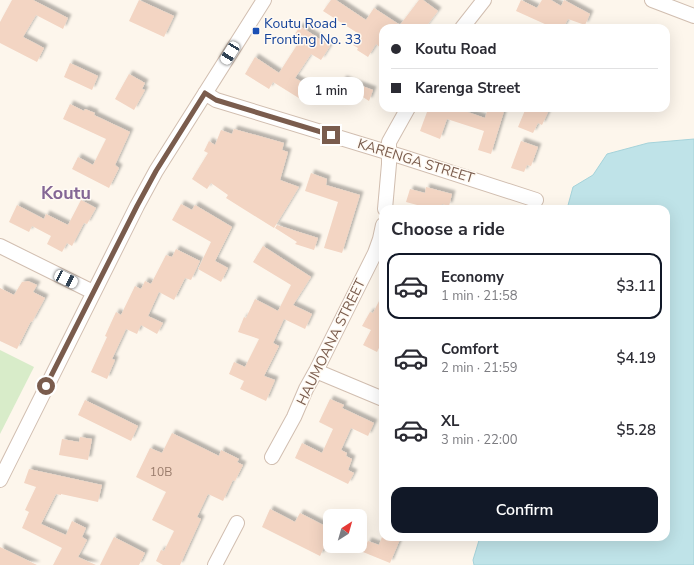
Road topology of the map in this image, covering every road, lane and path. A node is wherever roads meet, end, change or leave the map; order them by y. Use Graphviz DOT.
graph roads {
  1 [pos="264,0"];
  2 [pos="484,0"];
  3 [pos="652,0"];
  4 [pos="694,16"];
  5 [pos="465,24"];
  6 [pos="205,93"];
  7 [pos="406,112"];
  8 [pos="389,153"];
  9 [pos="536,200"];
  10 [pos="385,205"];
  11 [pos="379,242"];
  12 [pos="0,246"];
  13 [pos="93,292"];
  14 [pos="316,371"];
  15 [pos="379,397"];
  16 [pos="272,456"];
  17 [pos="0,480"];
  18 [pos="237,523"];
  19 [pos="215,565"];
  1 -- 6 [label="street"];
  2 -- 5 [label="street"];
  3 -- 4 [label="street"];
  6 -- 8 [label="street, KARENGA STREET"];
  6 -- 13 [label="street"];
  7 -- 8 [label="street"];
  8 -- 9 [label="street, KARENGA STREET"];
  8 -- 10 [label="street"];
  11 -- 14 [label="street, HAUMOANA STREET"];
  12 -- 13 [label="street"];
  13 -- 17 [label="street"];
  14 -- 15 [label="street"];
  14 -- 16 [label="street, HAUMOANA STREET"];
  18 -- 19 [label="street"];
}
